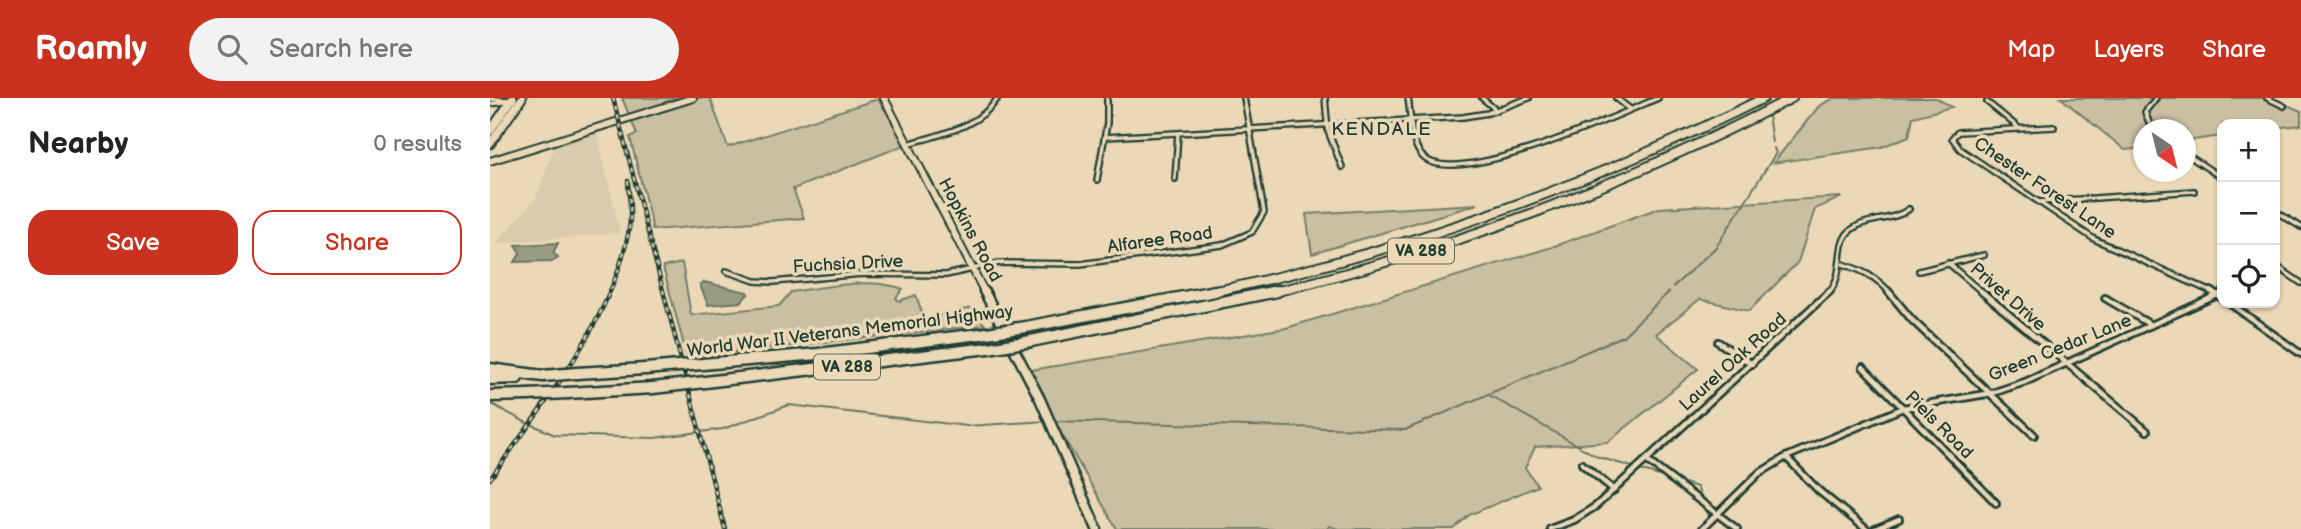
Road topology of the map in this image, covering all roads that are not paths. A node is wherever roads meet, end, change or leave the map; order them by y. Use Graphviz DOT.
graph roads {
  1 [pos="693,98"];
  2 [pos="884,98"];
  3 [pos="998,98"];
  4 [pos="1107,98"];
  5 [pos="1244,98"];
  6 [pos="1325,98"];
  7 [pos="1408,98"];
  8 [pos="1482,98"];
  9 [pos="1529,98"];
  10 [pos="1616,98"];
  11 [pos="1658,98"];
  12 [pos="1764,98"];
  13 [pos="1792,98"];
  14 [pos="2156,98"];
  15 [pos="2267,98"];
  16 [pos="512,99"];
  17 [pos="522,99"];
  18 [pos="490,101"];
  19 [pos="1987,102"];
  20 [pos="2284,106"];
  21 [pos="1631,109"];
  22 [pos="1496,110"];
  23 [pos="2148,119"];
  24 [pos="1412,120"];
  25 [pos="1327,125"];
  26 [pos="2054,127"];
  27 [pos="1251,129"];
  28 [pos="2020,129"];
  29 [pos="490,131"];
  30 [pos="1178,133"];
  31 [pos="1105,137"];
  32 [pos="907,144"];
  33 [pos="490,145"];
  34 [pos="490,161"];
  35 [pos="2196,161"];
  36 [pos="1342,167"];
  37 [pos="2217,175"];
  38 [pos="1097,180"];
  39 [pos="1175,180"];
  40 [pos="2194,191"];
  41 [pos="2038,202"];
  42 [pos="1909,209"];
  43 [pos="2280,214"];
  44 [pos="2301,227"];
  45 [pos="1984,255"];
  46 [pos="1843,264"];
  47 [pos="1948,264"];
  48 [pos="973,269"];
  49 [pos="2281,269"];
  50 [pos="726,271"];
  51 [pos="1919,271"];
  52 [pos="2301,283"];
  53 [pos="2217,294"];
  54 [pos="2105,298"];
  55 [pos="2217,298"];
  56 [pos="2236,308"];
  57 [pos="2152,325"];
  58 [pos="1718,341"];
  59 [pos="2301,354"];
  60 [pos="1752,364"];
  61 [pos="2066,365"];
  62 [pos="1863,367"];
  63 [pos="490,369"];
  64 [pos="543,376"];
  65 [pos="490,379"];
  66 [pos="1990,393"];
  67 [pos="490,399"];
  68 [pos="1903,408"];
  69 [pos="2147,431"];
  70 [pos="2034,435"];
  71 [pos="1786,457"];
  72 [pos="1646,460"];
  73 [pos="1582,464"];
  74 [pos="1614,490"];
  75 [pos="1996,503"];
  76 [pos="1717,514"];
  77 [pos="1899,519"];
  78 [pos="1097,529"];
  79 [pos="1550,529"];
  80 [pos="1702,529"];
  81 [pos="1737,529"];
  82 [pos="1866,529"];
  83 [pos="1875,529"];
  1 -- 34 [label="main road"];
  2 -- 32 [label="main road, Hopkins Road"];
  3 -- 32 [label="street"];
  4 -- 31 [label="street"];
  5 -- 27 [label="street, Alfaree Road"];
  6 -- 25 [label="street"];
  7 -- 24 [label="street"];
  8 -- 22 [label="street"];
  9 -- 22 [label="street"];
  10 -- 21 [label="street"];
  11 -- 21 [label="street"];
  12 -- 64 [label="highway, World War II Veterans Memorial Highway / VA 288, bridge"];
  13 -- 67 [label="highway, World War II Veterans Memorial Highway / VA 288, bridge"];
  14 -- 23 [label="street"];
  15 -- 20 [label="street"];
  16 -- 17 [label="street"];
  16 -- 18 [label="street"];
  16 -- 29 [label="main road"];
  17 -- 33 [label="main road"];
  19 -- 28 [label="street"];
  21 -- 24 [label="street"];
  22 -- 24 [label="street"];
  24 -- 25 [label="street"];
  25 -- 27 [label="street"];
  25 -- 36 [label="street"];
  26 -- 28 [label="street, Chester Forest Lane"];
  27 -- 30 [label="street"];
  27 -- 48 [label="street, Alfaree Road"];
  28 -- 41 [label="street, Chester Forest Lane"];
  30 -- 31 [label="street"];
  30 -- 39 [label="street"];
  31 -- 38 [label="street"];
  32 -- 48 [label="main road, Hopkins Road"];
  35 -- 37 [label="street"];
  40 -- 41 [label="street"];
  41 -- 53 [label="street, Chester Forest Lane"];
  42 -- 46 [label="street, Laurel Oak Road"];
  43 -- 44 [label="street"];
  45 -- 47 [label="street"];
  46 -- 60 [label="street, Laurel Oak Road"];
  46 -- 66 [label="street"];
  47 -- 51 [label="street"];
  47 -- 61 [label="street, Privet Drive"];
  48 -- 50 [label="street, Fuchsia Drive"];
  48 -- 78 [label="main road, Hopkins Road"];
  49 -- 52 [label="street"];
  54 -- 57 [label="street"];
  55 -- 57 [label="street, Green Cedar Lane"];
  56 -- 59 [label="street"];
  57 -- 61 [label="street, Green Cedar Lane"];
  58 -- 60 [label="street"];
  60 -- 72 [label="street, Laurel Oak Road"];
  61 -- 66 [label="street, Green Cedar Lane"];
  61 -- 69 [label="street, Privet Drive"];
  62 -- 68 [label="street, Piels Road"];
  63 -- 64 [label="highway"];
  64 -- 65 [label="highway, World War II Veterans Memorial Highway / VA 288"];
  66 -- 68 [label="street, Green Cedar Lane"];
  66 -- 70 [label="street"];
  68 -- 71 [label="street, Green Cedar Lane"];
  68 -- 75 [label="street, Piels Road"];
  71 -- 76 [label="street, Green Cedar Lane"];
  71 -- 82 [label="street"];
  72 -- 74 [label="street, Laurel Oak Road"];
  72 -- 76 [label="street"];
  73 -- 74 [label="street"];
  74 -- 79 [label="street, Laurel Oak Road"];
  76 -- 80 [label="street, Green Cedar Lane"];
  76 -- 81 [label="street"];
  77 -- 83 [label="street"];
}
